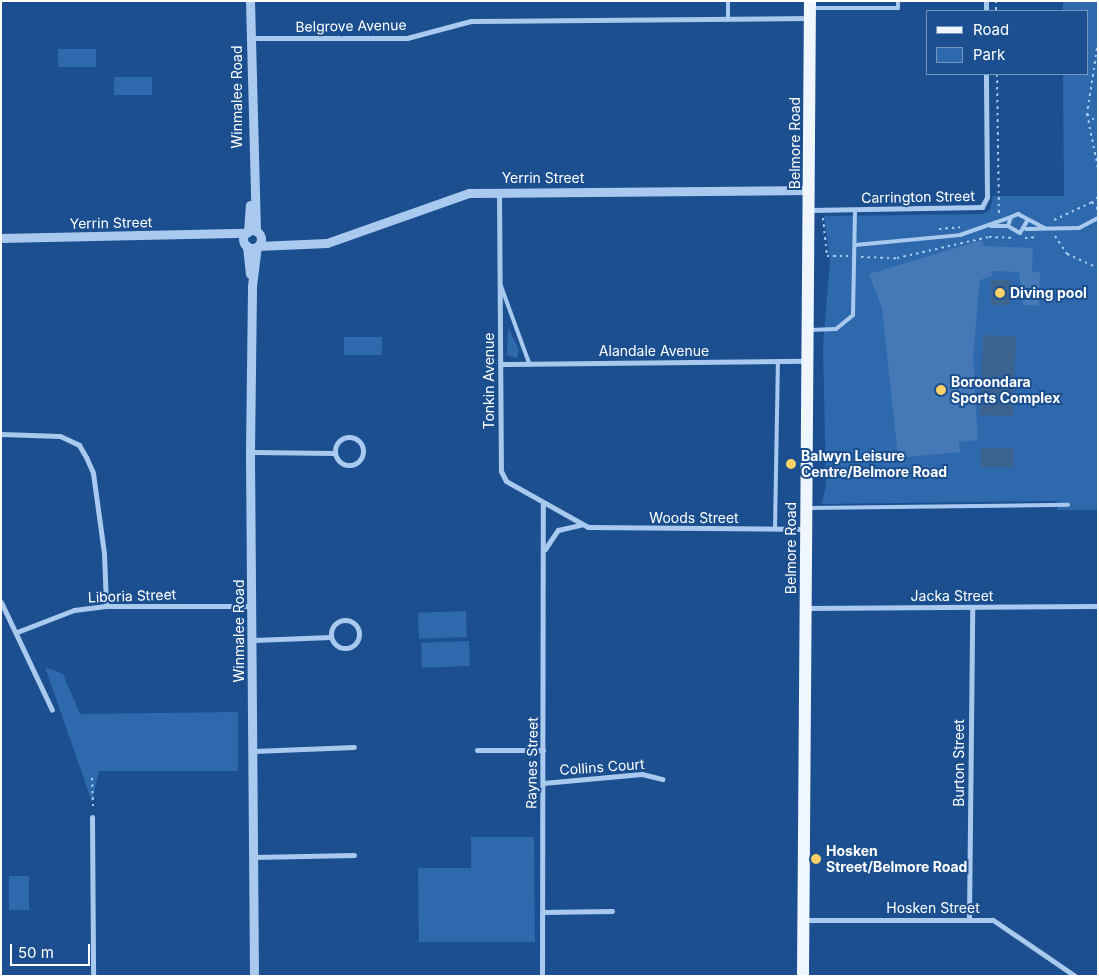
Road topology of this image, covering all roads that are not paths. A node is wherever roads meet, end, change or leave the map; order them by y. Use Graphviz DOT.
graph roads {
  1 [pos="250,1"];
  2 [pos="728,1"];
  3 [pos="898,1"];
  4 [pos="810,9"];
  5 [pos="728,19"];
  6 [pos="251,38"];
  7 [pos="986,75"];
  8 [pos="809,190"];
  9 [pos="499,192"];
  10 [pos="809,210"];
  11 [pos="855,210"];
  12 [pos="1011,217"];
  13 [pos="1098,218"];
  14 [pos="1027,221"];
  15 [pos="989,226"];
  16 [pos="1008,226"];
  17 [pos="1044,228"];
  18 [pos="1026,229"];
  19 [pos="253,233"];
  20 [pos="222,234"];
  21 [pos="1,238"];
  22 [pos="245,244"];
  23 [pos="287,244"];
  24 [pos="855,245"];
  25 [pos="258,247"];
  26 [pos="500,282"];
  27 [pos="252,286"];
  28 [pos="808,330"];
  29 [pos="808,361"];
  30 [pos="778,362"];
  31 [pos="529,363"];
  32 [pos="501,364"];
  33 [pos="1,434"];
  34 [pos="250,452"];
  35 [pos="334,453"];
  36 [pos="543,504"];
  37 [pos="1068,505"];
  38 [pos="807,508"];
  39 [pos="581,525"];
  40 [pos="775,529"];
  41 [pos="806,529"];
  42 [pos="545,550"];
  43 [pos="1,602"];
  44 [pos="106,606"];
  45 [pos="252,606"];
  46 [pos="1098,606"];
  47 [pos="972,607"];
  48 [pos="806,608"];
  49 [pos="17,632"];
  50 [pos="331,638"];
  51 [pos="252,640"];
  52 [pos="52,710"];
  53 [pos="354,747"];
  54 [pos="477,750"];
  55 [pos="543,750"];
  56 [pos="253,751"];
  57 [pos="662,779"];
  58 [pos="542,783"];
  59 [pos="92,817"];
  60 [pos="354,855"];
  61 [pos="254,857"];
  62 [pos="612,911"];
  63 [pos="542,912"];
  64 [pos="969,919"];
  65 [pos="804,920"];
  66 [pos="93,976"];
  67 [pos="254,976"];
  68 [pos="542,976"];
  69 [pos="803,976"];
  70 [pos="1075,976"];
  1 -- 6 [label="street, Winmalee Road"];
  2 -- 5 [label="lane"];
  3 -- 4 [label="lane"];
  4 -- 5 [label="street, Belgrove Avenue"];
  4 -- 8 [label="main road, Belmore Road"];
  5 -- 6 [label="street, Belgrove Avenue"];
  6 -- 19 [label="street, Winmalee Road"];
  7 -- 11 [label="street, Carrington Street"];
  8 -- 9 [label="street, Yerrin Street"];
  8 -- 10 [label="main road, Belmore Road"];
  9 -- 23 [label="street, Yerrin Street"];
  9 -- 26 [label="street, Tonkin Avenue"];
  10 -- 11 [label="street, Carrington Street"];
  10 -- 28 [label="main road, Belmore Road"];
  11 -- 24 [label="lane"];
  12 -- 14 [label="lane"];
  12 -- 15 [label="lane"];
  12 -- 16 [label="lane"];
  13 -- 17 [label="lane"];
  14 -- 17 [label="lane"];
  14 -- 18 [label="lane"];
  15 -- 16 [label="lane"];
  15 -- 24 [label="lane"];
  16 -- 18 [label="lane"];
  17 -- 18 [label="lane"];
  19 -- 20 [label="street, Yerrin Street"];
  19 -- 22 [label="street"];
  19 -- 23 [label="street, Yerrin Street"];
  19 -- 25 [label="street, Winmalee Road"];
  20 -- 21 [label="street, Yerrin Street"];
  20 -- 22 [label="street, Yerrin Street"];
  22 -- 25 [label="street, Yerrin Street"];
  22 -- 27 [label="street, Winmalee Road"];
  23 -- 25 [label="street, Yerrin Street"];
  24 -- 28 [label="lane"];
  25 -- 27 [label="street, Winmalee Road"];
  26 -- 31 [label="lane"];
  26 -- 32 [label="street, Tonkin Avenue"];
  27 -- 34 [label="street, Winmalee Road"];
  28 -- 29 [label="main road, Belmore Road"];
  29 -- 30 [label="street, Alandale Avenue"];
  29 -- 38 [label="main road, Belmore Road"];
  30 -- 31 [label="street, Alandale Avenue"];
  30 -- 40 [label="lane"];
  31 -- 32 [label="street, Alandale Avenue"];
  32 -- 36 [label="street, Tonkin Avenue"];
  33 -- 44 [label="street"];
  34 -- 35 [label="street"];
  34 -- 45 [label="street, Winmalee Road"];
  35 -- 35 [label="street"];
  36 -- 39 [label="street, Tonkin Avenue"];
  36 -- 42 [label="street, Raynes Street"];
  37 -- 38 [label="lane"];
  38 -- 41 [label="main road, Belmore Road"];
  39 -- 40 [label="street, Woods Street"];
  39 -- 42 [label="street"];
  40 -- 41 [label="street, Woods Street"];
  41 -- 48 [label="main road, Belmore Road"];
  42 -- 55 [label="street, Raynes Street"];
  43 -- 49 [label="street"];
  44 -- 45 [label="street, Liboria Street"];
  44 -- 49 [label="street, Liboria Street"];
  45 -- 51 [label="street, Winmalee Road"];
  46 -- 47 [label="street, Jacka Street"];
  47 -- 48 [label="street, Jacka Street"];
  47 -- 64 [label="street, Burton Street"];
  48 -- 65 [label="main road, Belmore Road"];
  49 -- 52 [label="street"];
  50 -- 50 [label="street"];
  50 -- 51 [label="street"];
  51 -- 56 [label="street, Winmalee Road"];
  53 -- 56 [label="street"];
  54 -- 55 [label="street"];
  55 -- 58 [label="street, Raynes Street"];
  56 -- 61 [label="street, Winmalee Road"];
  57 -- 58 [label="street, Collins Court"];
  58 -- 63 [label="street, Raynes Street"];
  59 -- 66 [label="street"];
  60 -- 61 [label="street"];
  61 -- 67 [label="street, Winmalee Road"];
  62 -- 63 [label="street"];
  63 -- 68 [label="street, Raynes Street"];
  64 -- 65 [label="street, Hosken Street"];
  64 -- 70 [label="street, Hosken Street"];
  65 -- 69 [label="main road, Belmore Road"];
}
